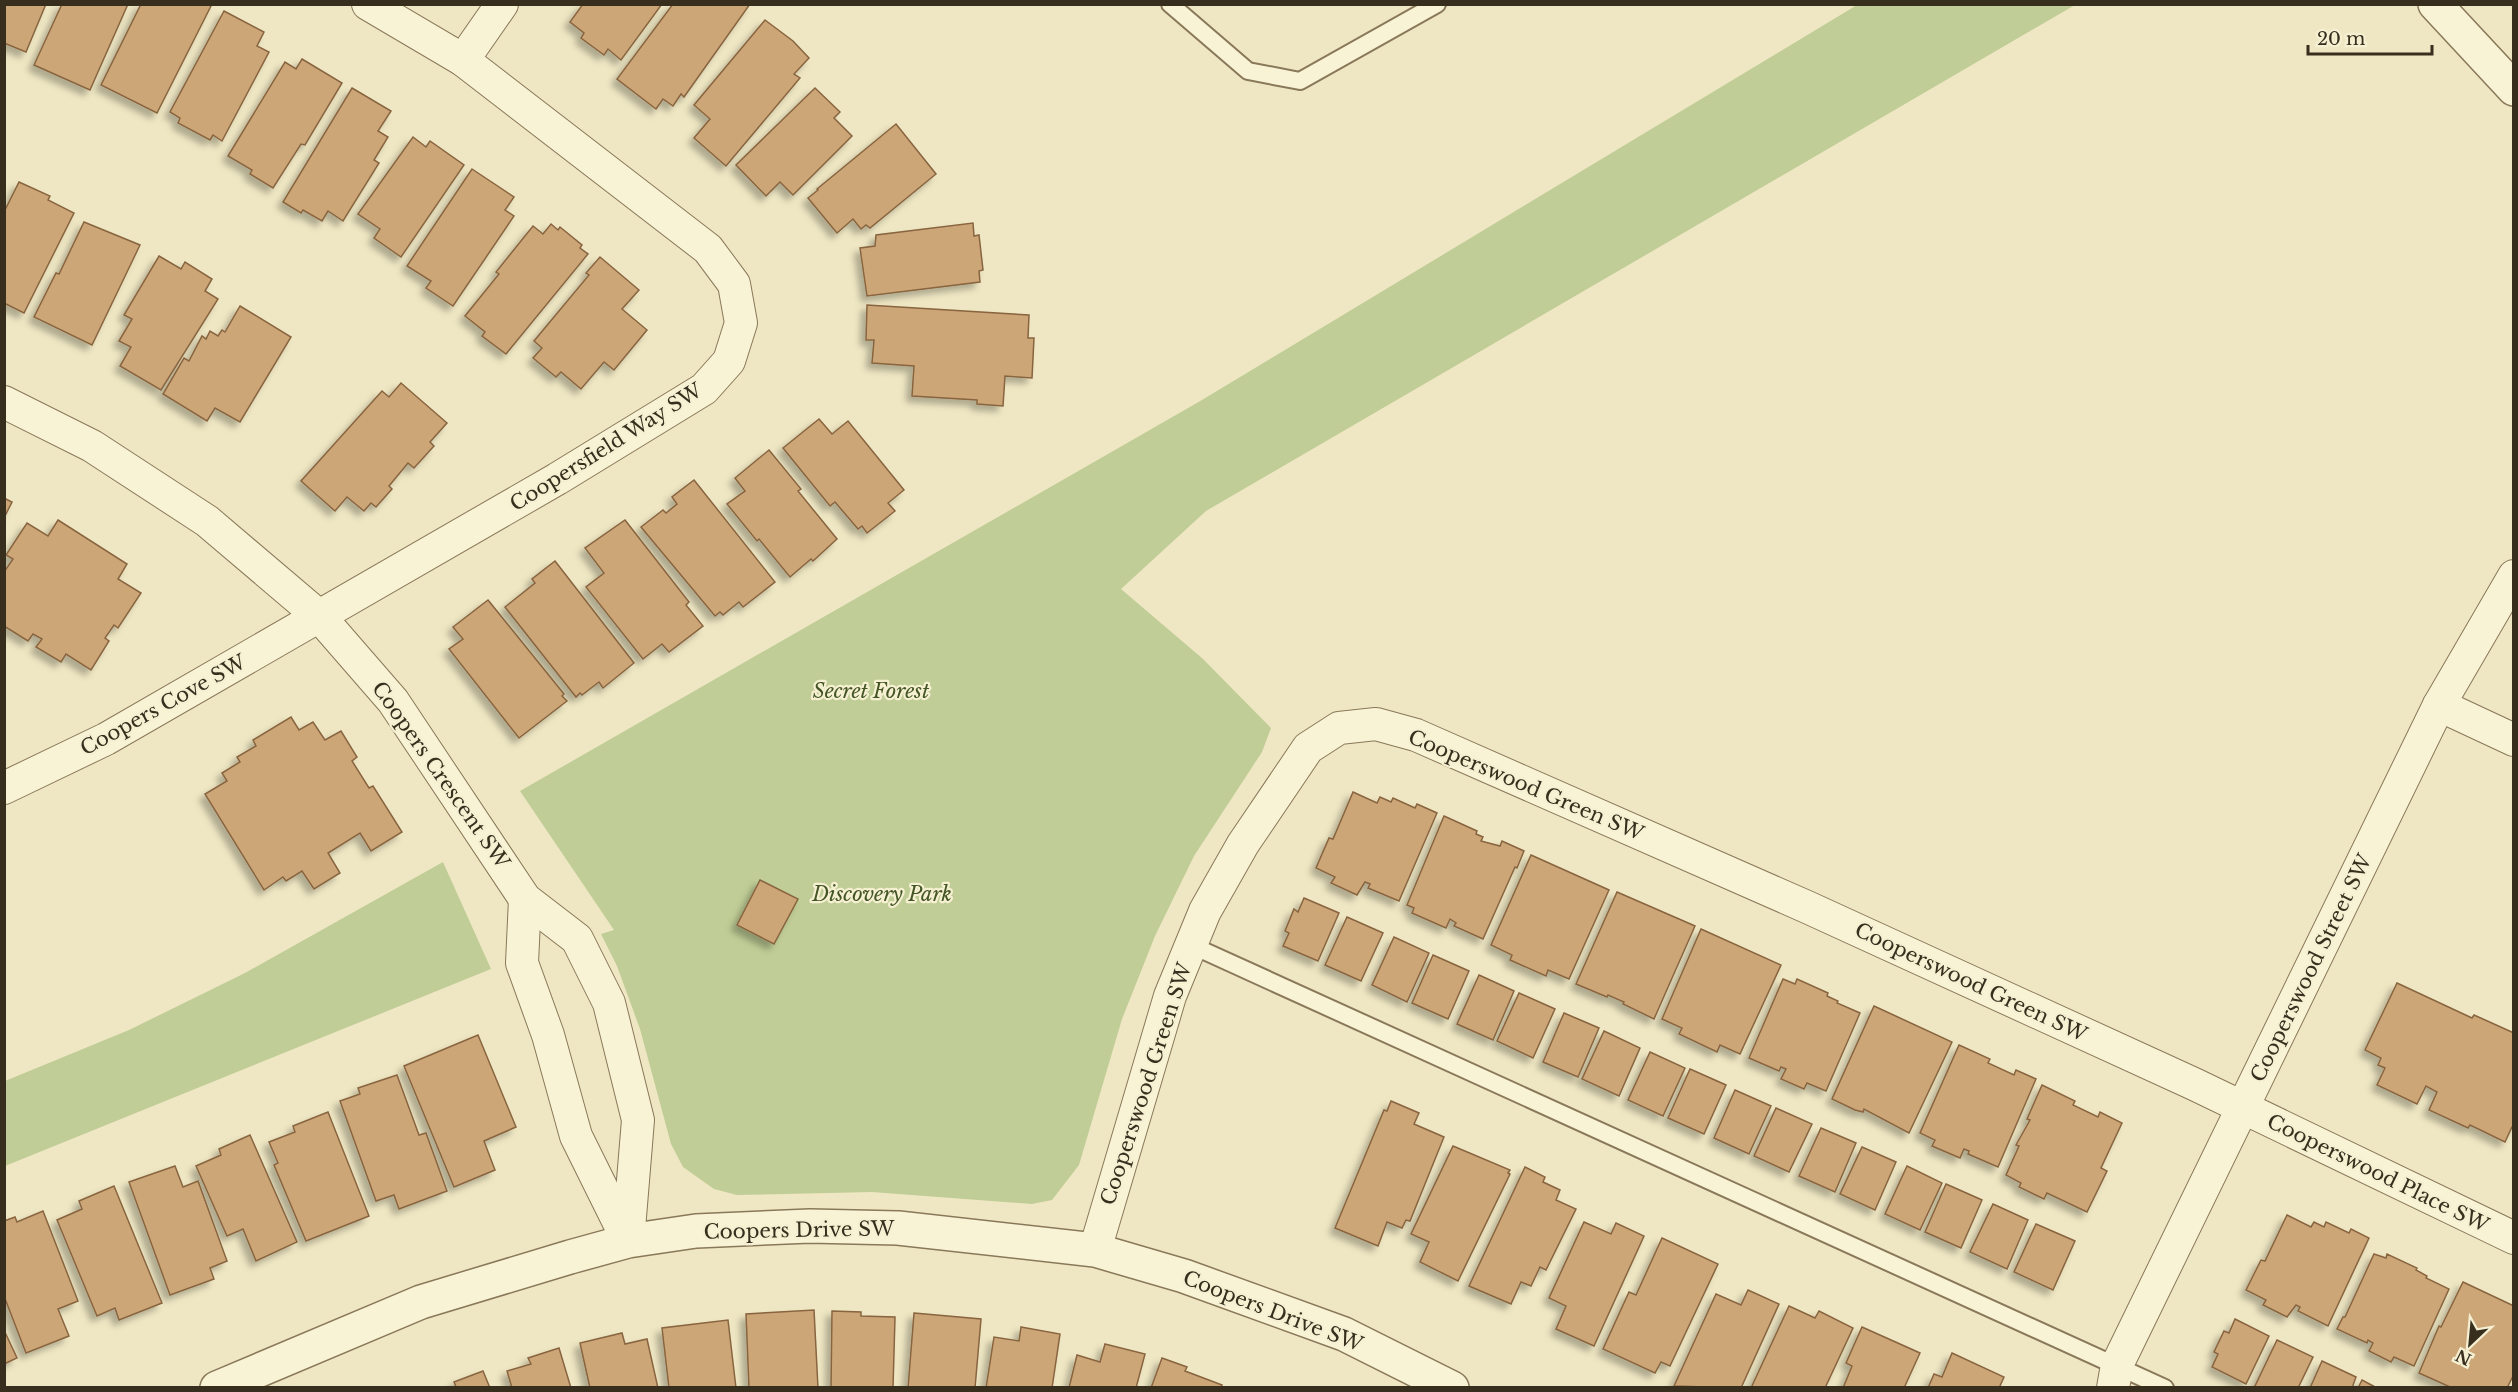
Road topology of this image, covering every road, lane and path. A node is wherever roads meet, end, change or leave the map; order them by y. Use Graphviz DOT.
graph roads {
  1 [pos="368,4"];
  2 [pos="502,4"];
  3 [pos="1170,4"];
  4 [pos="1437,4"];
  5 [pos="2434,4"];
  6 [pos="463,60"];
  7 [pos="2514,89"];
  8 [pos="4,402"];
  9 [pos="2514,576"];
  10 [pos="320,617"];
  11 [pos="2439,705"];
  12 [pos="2514,740"];
  13 [pos="4,788"];
  14 [pos="525,899"];
  15 [pos="1191,945"];
  16 [pos="2244,1107"];
  17 [pos="2514,1238"];
  18 [pos="628,1241"];
  19 [pos="1095,1250"];
  20 [pos="2115,1376"];
  21 [pos="235,1384"];
  22 [pos="1452,1388"];
  23 [pos="2093,1388"];
  24 [pos="2164,1388"];
  1 -- 6 [label="street, Coopersfield Way SW"];
  2 -- 6 [label="street"];
  3 -- 4 [label="lane"];
  5 -- 7 [label="street"];
  6 -- 10 [label="street, Coopersfield Way SW"];
  8 -- 10 [label="street, Coopers Crescent SW"];
  9 -- 11 [label="street, Cooperswood Street SW"];
  10 -- 13 [label="street, Coopers Cove SW"];
  10 -- 14 [label="street, Coopers Crescent SW"];
  11 -- 12 [label="street"];
  11 -- 16 [label="street, Cooperswood Street SW"];
  14 -- 18 [label="street"];
  14 -- 18 [label="street, Coopers Crescent SW"];
  15 -- 16 [label="street, Cooperswood Green SW"];
  15 -- 19 [label="street, Cooperswood Green SW"];
  15 -- 20 [label="lane"];
  16 -- 17 [label="street, Cooperswood Place SW"];
  16 -- 20 [label="street, Cooperswood Street SW"];
  18 -- 19 [label="street, Coopers Drive SW"];
  18 -- 21 [label="street, Coopers Drive SW"];
  19 -- 22 [label="street, Coopers Drive SW"];
  20 -- 23 [label="street, Cooperswood Street SW"];
  20 -- 24 [label="lane"];
}
